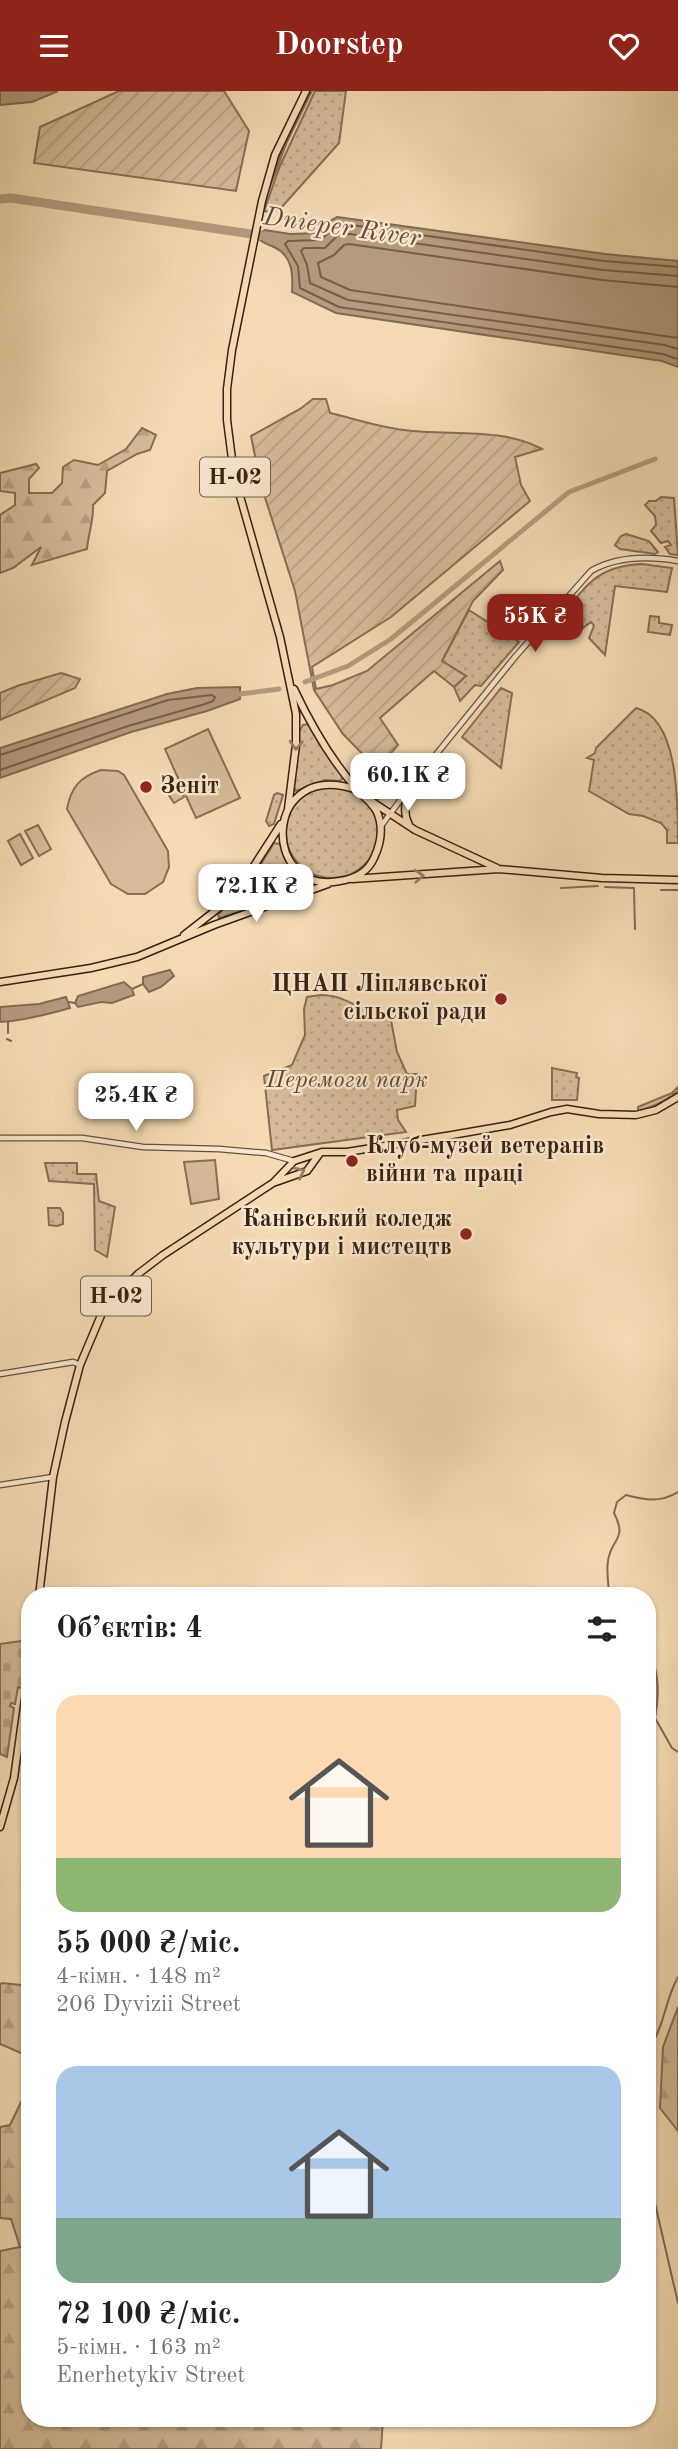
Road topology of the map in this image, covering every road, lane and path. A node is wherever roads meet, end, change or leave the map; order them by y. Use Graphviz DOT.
graph roads {
  1 [pos="306,91"];
  2 [pos="678,561"];
  3 [pos="290,681"];
  4 [pos="413,783"];
  5 [pos="357,790"];
  6 [pos="368,798"];
  7 [pos="288,809"];
  8 [pos="391,814"];
  9 [pos="283,821"];
  10 [pos="381,826"];
  11 [pos="410,826"];
  12 [pos="499,869"];
  13 [pos="351,879"];
  14 [pos="678,880"];
  15 [pos="330,883"];
  16 [pos="174,943"];
  17 [pos="0,982"];
  18 [pos="678,1097"];
  19 [pos="0,1138"];
  20 [pos="320,1153"];
  21 [pos="294,1161"];
  22 [pos="273,1183"];
  23 [pos="80,1366"];
  24 [pos="0,1374"];
  25 [pos="53,1477"];
  26 [pos="0,1485"];
  27 [pos="40,1587"];
  28 [pos="21,1728"];
  29 [pos="0,1827"];
  1 -- 3 [label="main road, Н-02"];
  2 -- 4 [label="street"];
  3 -- 5 [label="main road, Н-02"];
  3 -- 7 [label="main road, Н-02, one-way"];
  4 -- 6 [label="street"];
  4 -- 8 [label="street"];
  4 -- 11 [label="main road"];
  5 -- 6 [label="main road, Н-02"];
  5 -- 7 [label="main road, Н-02"];
  6 -- 8 [label="main road, Н-02"];
  6 -- 10 [label="main road, Н-02"];
  7 -- 9 [label="main road, Н-02"];
  8 -- 10 [label="street"];
  8 -- 11 [label="main road, Н-02"];
  9 -- 15 [label="main road"];
  9 -- 16 [label="main road"];
  10 -- 13 [label="main road"];
  11 -- 12 [label="main road, Н-02"];
  13 -- 12 [label="main road, Н-02, one-way"];
  12 -- 14 [label="main road, Н-02"];
  13 -- 15 [label="main road, Н-02"];
  15 -- 16 [label="main road"];
  16 -- 17 [label="main road"];
  18 -- 20 [label="main road, Н-02"];
  19 -- 21 [label="street"];
  20 -- 21 [label="main road, Н-02"];
  22 -- 20 [label="main road, Н-02, one-way"];
  21 -- 22 [label="main road, Н-02"];
  22 -- 23 [label="main road, Н-02"];
  23 -- 24 [label="street"];
  23 -- 25 [label="main road, Н-02"];
  25 -- 26 [label="street"];
  25 -- 27 [label="main road, Н-02"];
  28 -- 29 [label="main road"];
}
